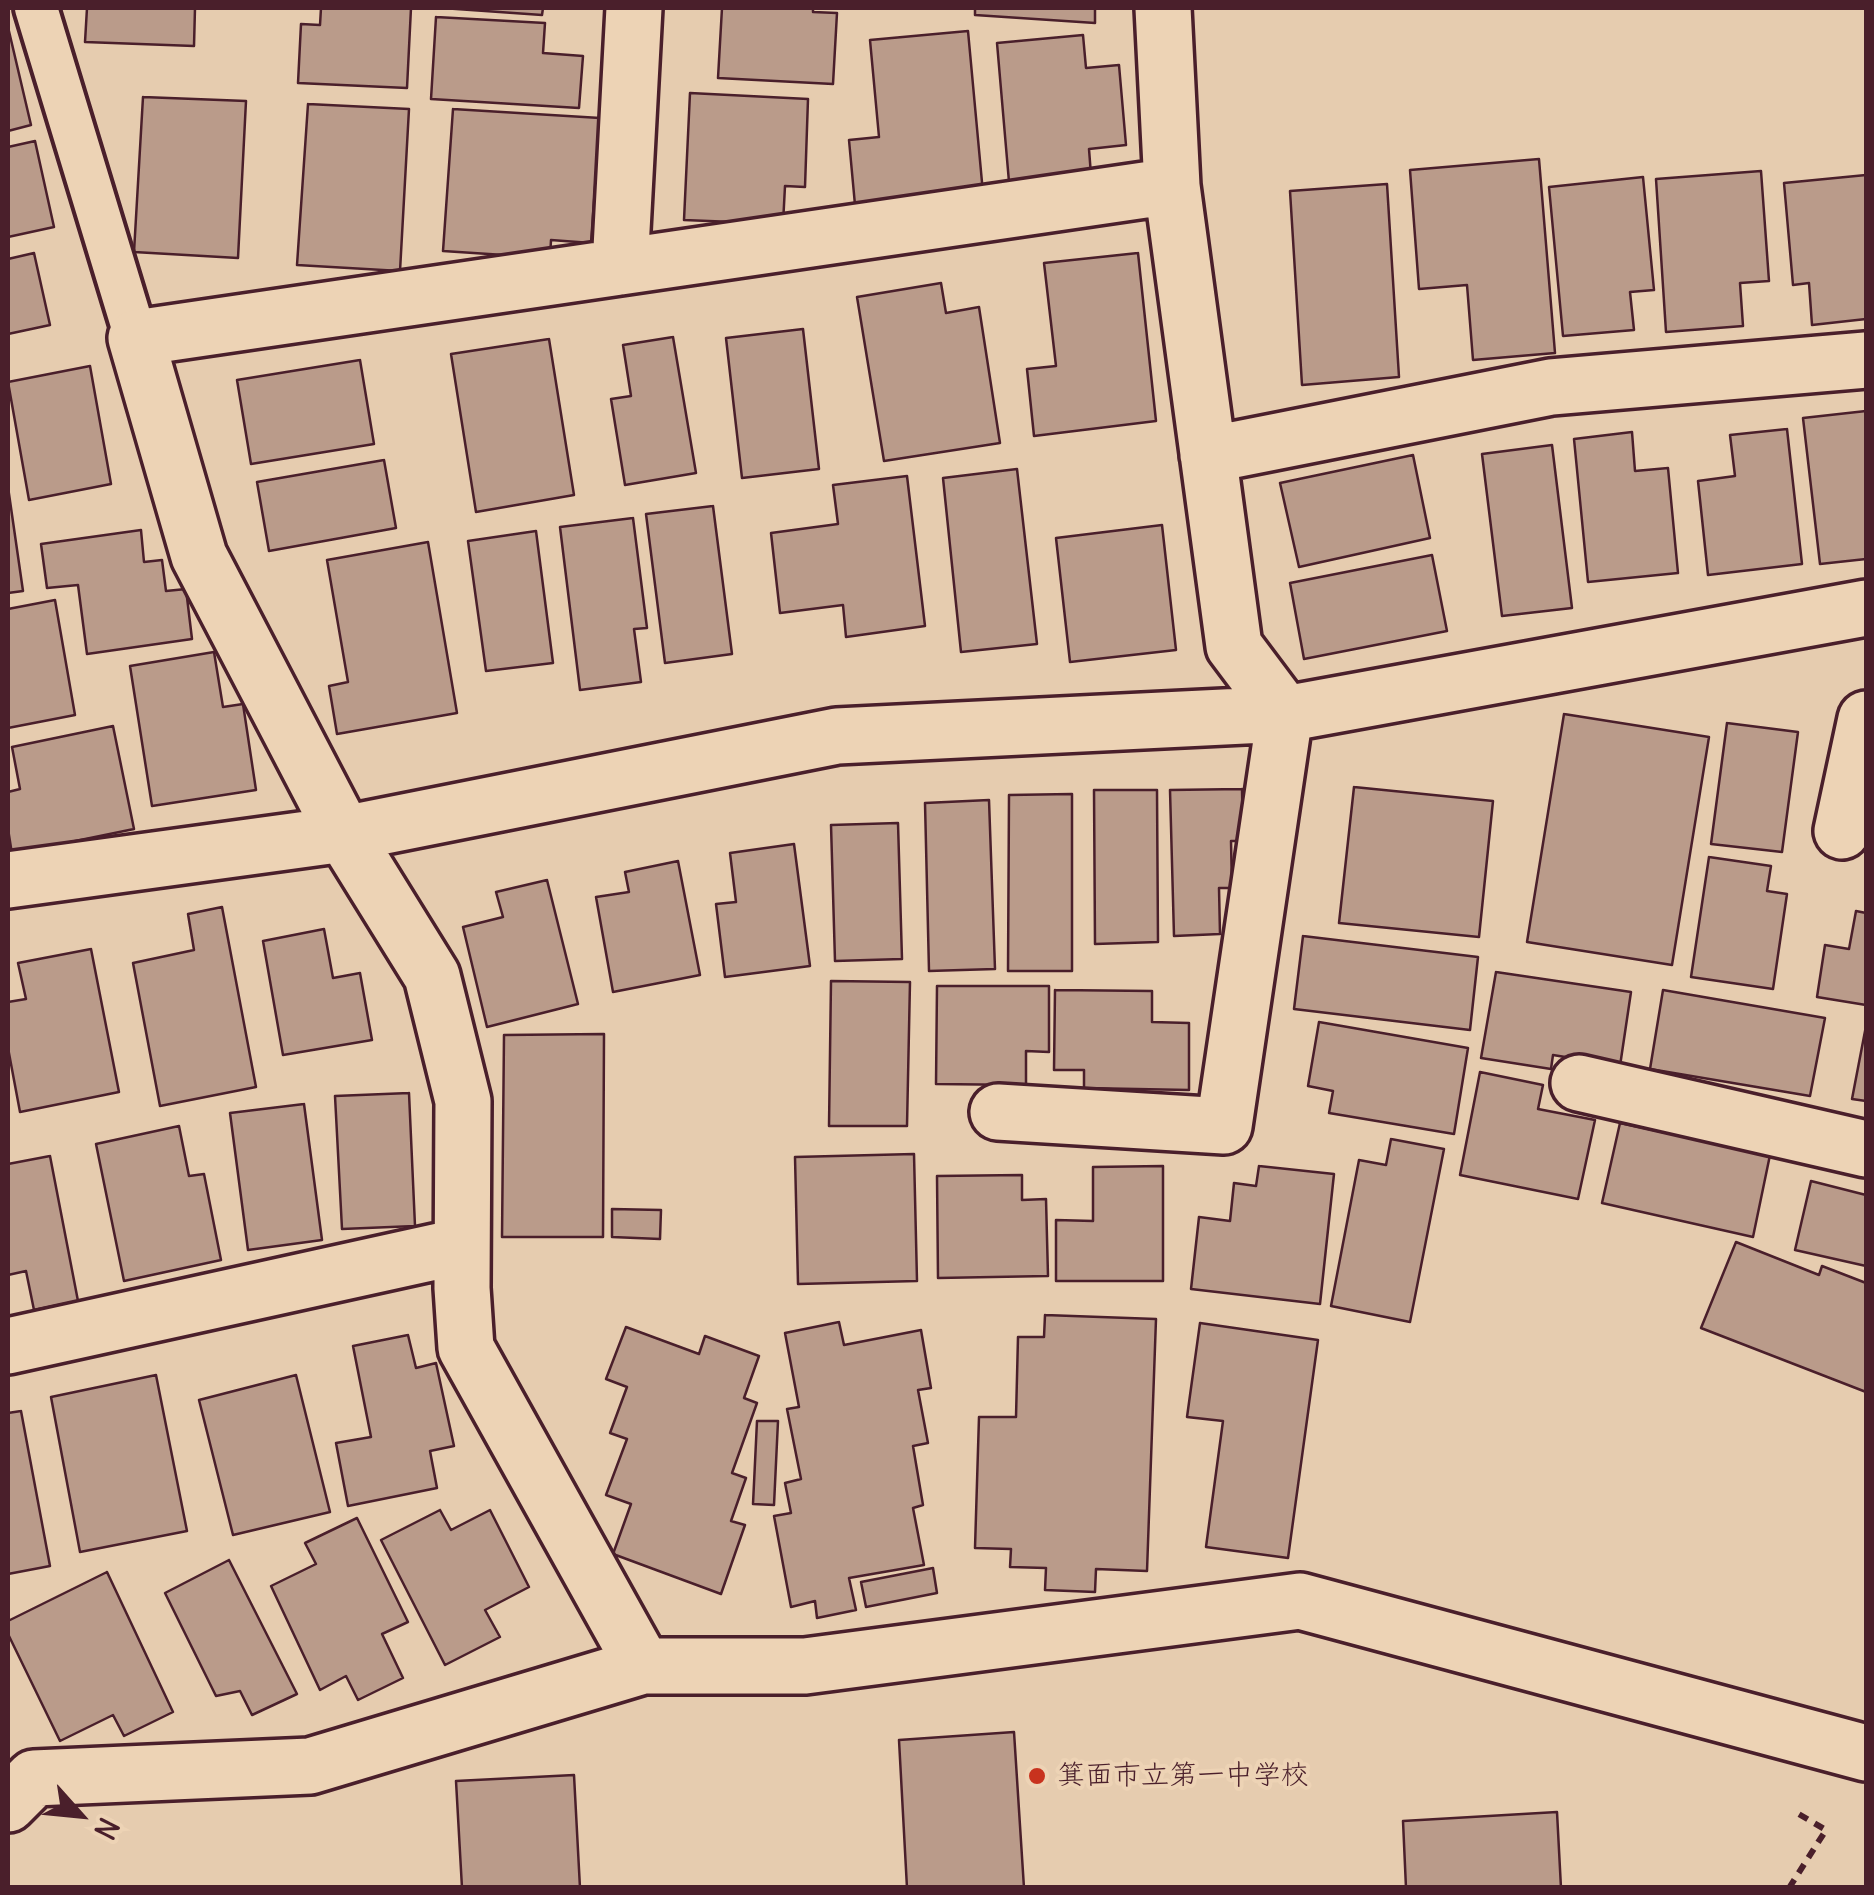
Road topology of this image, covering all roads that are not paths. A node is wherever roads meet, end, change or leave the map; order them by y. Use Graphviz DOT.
graph roads {
  1 [pos="36,8"];
  2 [pos="634,8"];
  3 [pos="1163,8"];
  4 [pos="1172,186"];
  5 [pos="620,267"];
  6 [pos="136,338"];
  7 [pos="1866,360"];
  8 [pos="1208,455"];
  9 [pos="1866,608"];
  10 [pos="1285,714"];
  11 [pos="1866,718"];
  12 [pos="1842,831"];
  13 [pos="344,834"];
  14 [pos="8,880"];
  15 [pos="1579,1083"];
  16 [pos="998,1112"];
  17 [pos="1866,1149"];
  18 [pos="462,1246"];
  19 [pos="8,1346"];
  20 [pos="643,1666"];
  21 [pos="1866,1753"];
  22 [pos="8,1804"];
  1 -- 6 [label="lane"];
  2 -- 5 [label="street"];
  3 -- 4 [label="street"];
  4 -- 5 [label="street"];
  4 -- 8 [label="street"];
  5 -- 6 [label="street"];
  6 -- 13 [label="street"];
  7 -- 8 [label="street"];
  8 -- 10 [label="street"];
  9 -- 10 [label="street"];
  10 -- 13 [label="street"];
  10 -- 16 [label="street"];
  11 -- 12 [label="street"];
  13 -- 14 [label="street"];
  13 -- 18 [label="street"];
  15 -- 17 [label="street"];
  18 -- 19 [label="street"];
  18 -- 20 [label="street"];
  20 -- 21 [label="street"];
  20 -- 22 [label="street"];
}
